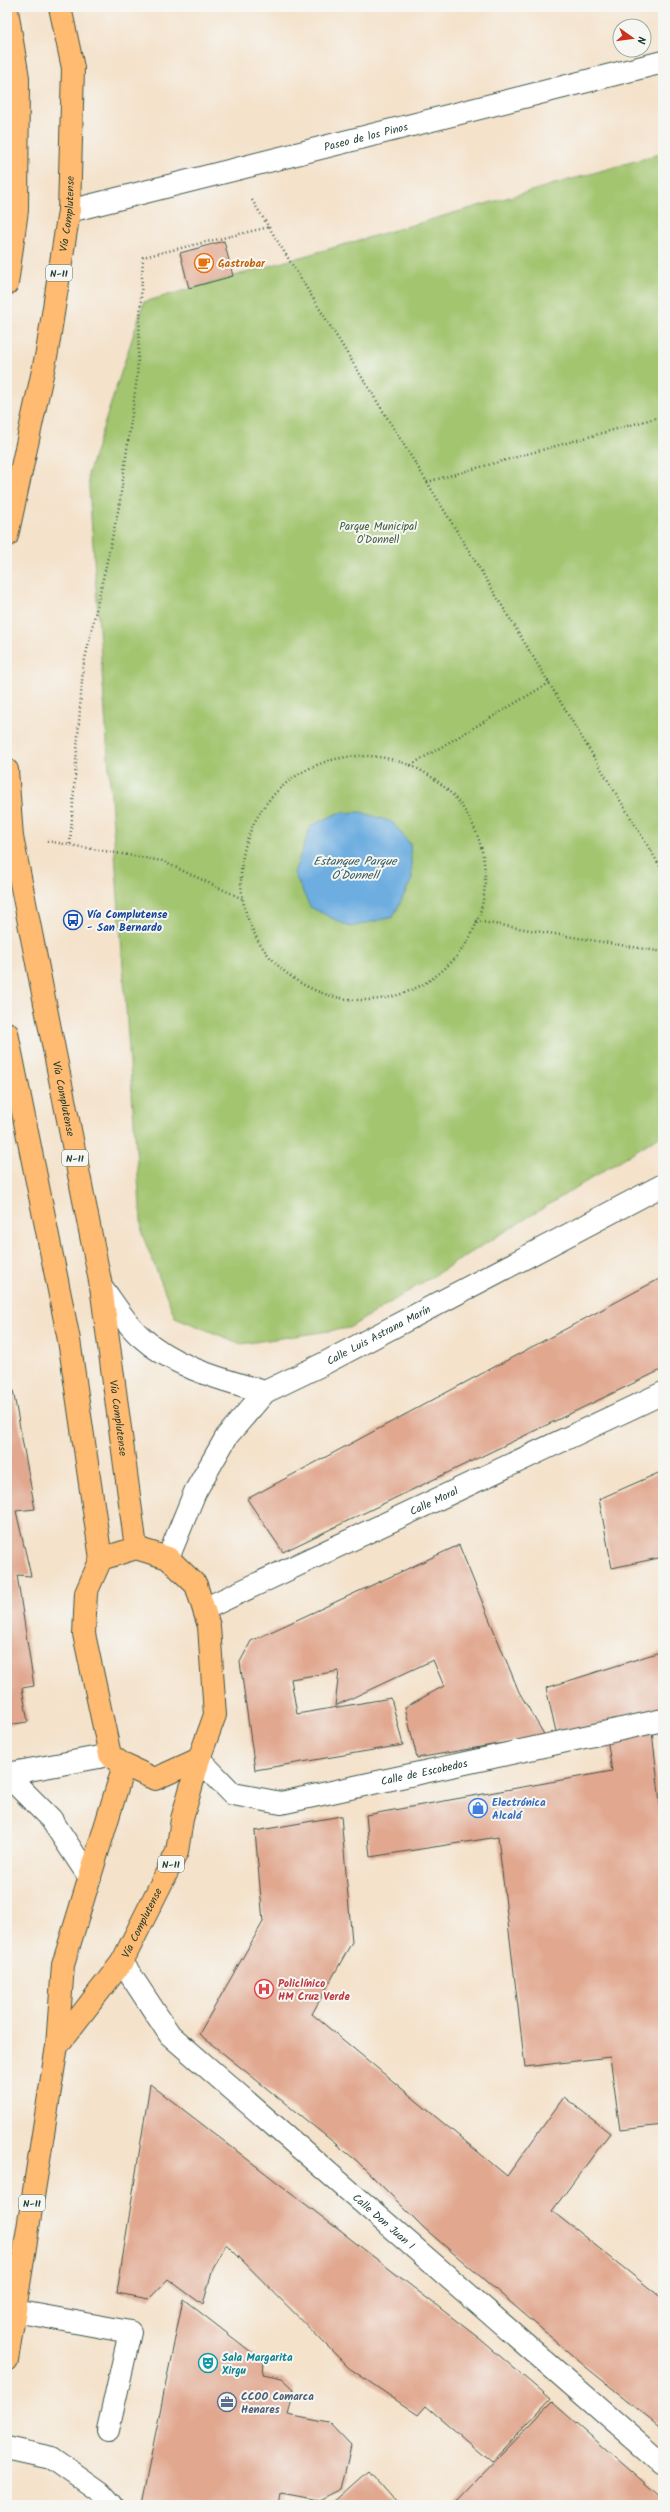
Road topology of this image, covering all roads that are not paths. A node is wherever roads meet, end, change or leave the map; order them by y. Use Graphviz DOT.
graph roads {
  1 [pos="60,7"];
  2 [pos="7,10"];
  3 [pos="663,62"];
  4 [pos="69,211"];
  5 [pos="7,284"];
  6 [pos="7,536"];
  7 [pos="7,770"];
  8 [pos="7,1033"];
  9 [pos="663,1185"];
  10 [pos="101,1286"];
  11 [pos="265,1392"];
  12 [pos="663,1393"];
  13 [pos="136,1548"];
  14 [pos="168,1558"];
  15 [pos="101,1559"];
  16 [pos="204,1609"];
  17 [pos="663,1720"];
  18 [pos="198,1759"];
  19 [pos="117,1760"];
  20 [pos="7,1775"];
  21 [pos="90,1878"];
  22 [pos="122,1962"];
  23 [pos="58,2046"];
  24 [pos="15,2311"];
  25 [pos="7,2360"];
  26 [pos="108,2430"];
  27 [pos="7,2448"];
  28 [pos="663,2464"];
  29 [pos="112,2505"];
  1 -- 4 [label="main road, Vía Complutense / N-II"];
  2 -- 5 [label="main road"];
  3 -- 4 [label="street, Paseo de los Pinos"];
  4 -- 6 [label="main road, Vía Complutense / N-II"];
  7 -- 10 [label="main road, Vía Complutense / N-II"];
  8 -- 15 [label="main road"];
  9 -- 11 [label="street, Calle Luis Astrana Marín"];
  10 -- 11 [label="street"];
  10 -- 13 [label="main road, Vía Complutense / N-II"];
  11 -- 14 [label="street, Calle Luis Astrana Marín"];
  12 -- 16 [label="street, Calle Moral"];
  13 -- 14 [label="main road"];
  13 -- 15 [label="main road"];
  14 -- 16 [label="main road, Vía Complutense"];
  15 -- 19 [label="main road"];
  16 -- 18 [label="main road, Vía Complutense"];
  17 -- 18 [label="street, Calle de Escobedos"];
  18 -- 19 [label="main road"];
  18 -- 22 [label="main road, Vía Complutense / N-II"];
  19 -- 20 [label="street"];
  19 -- 21 [label="main road, Vía Complutense / N-II"];
  20 -- 21 [label="street"];
  21 -- 23 [label="main road, Vía Complutense / N-II"];
  22 -- 23 [label="main road, Vía Complutense / N-II"];
  22 -- 28 [label="street, Calle Don Juan I"];
  23 -- 24 [label="main road, Vía Complutense / N-II"];
  24 -- 25 [label="main road, Vía Complutense / N-II"];
  24 -- 26 [label="street"];
  27 -- 29 [label="street"];
}
